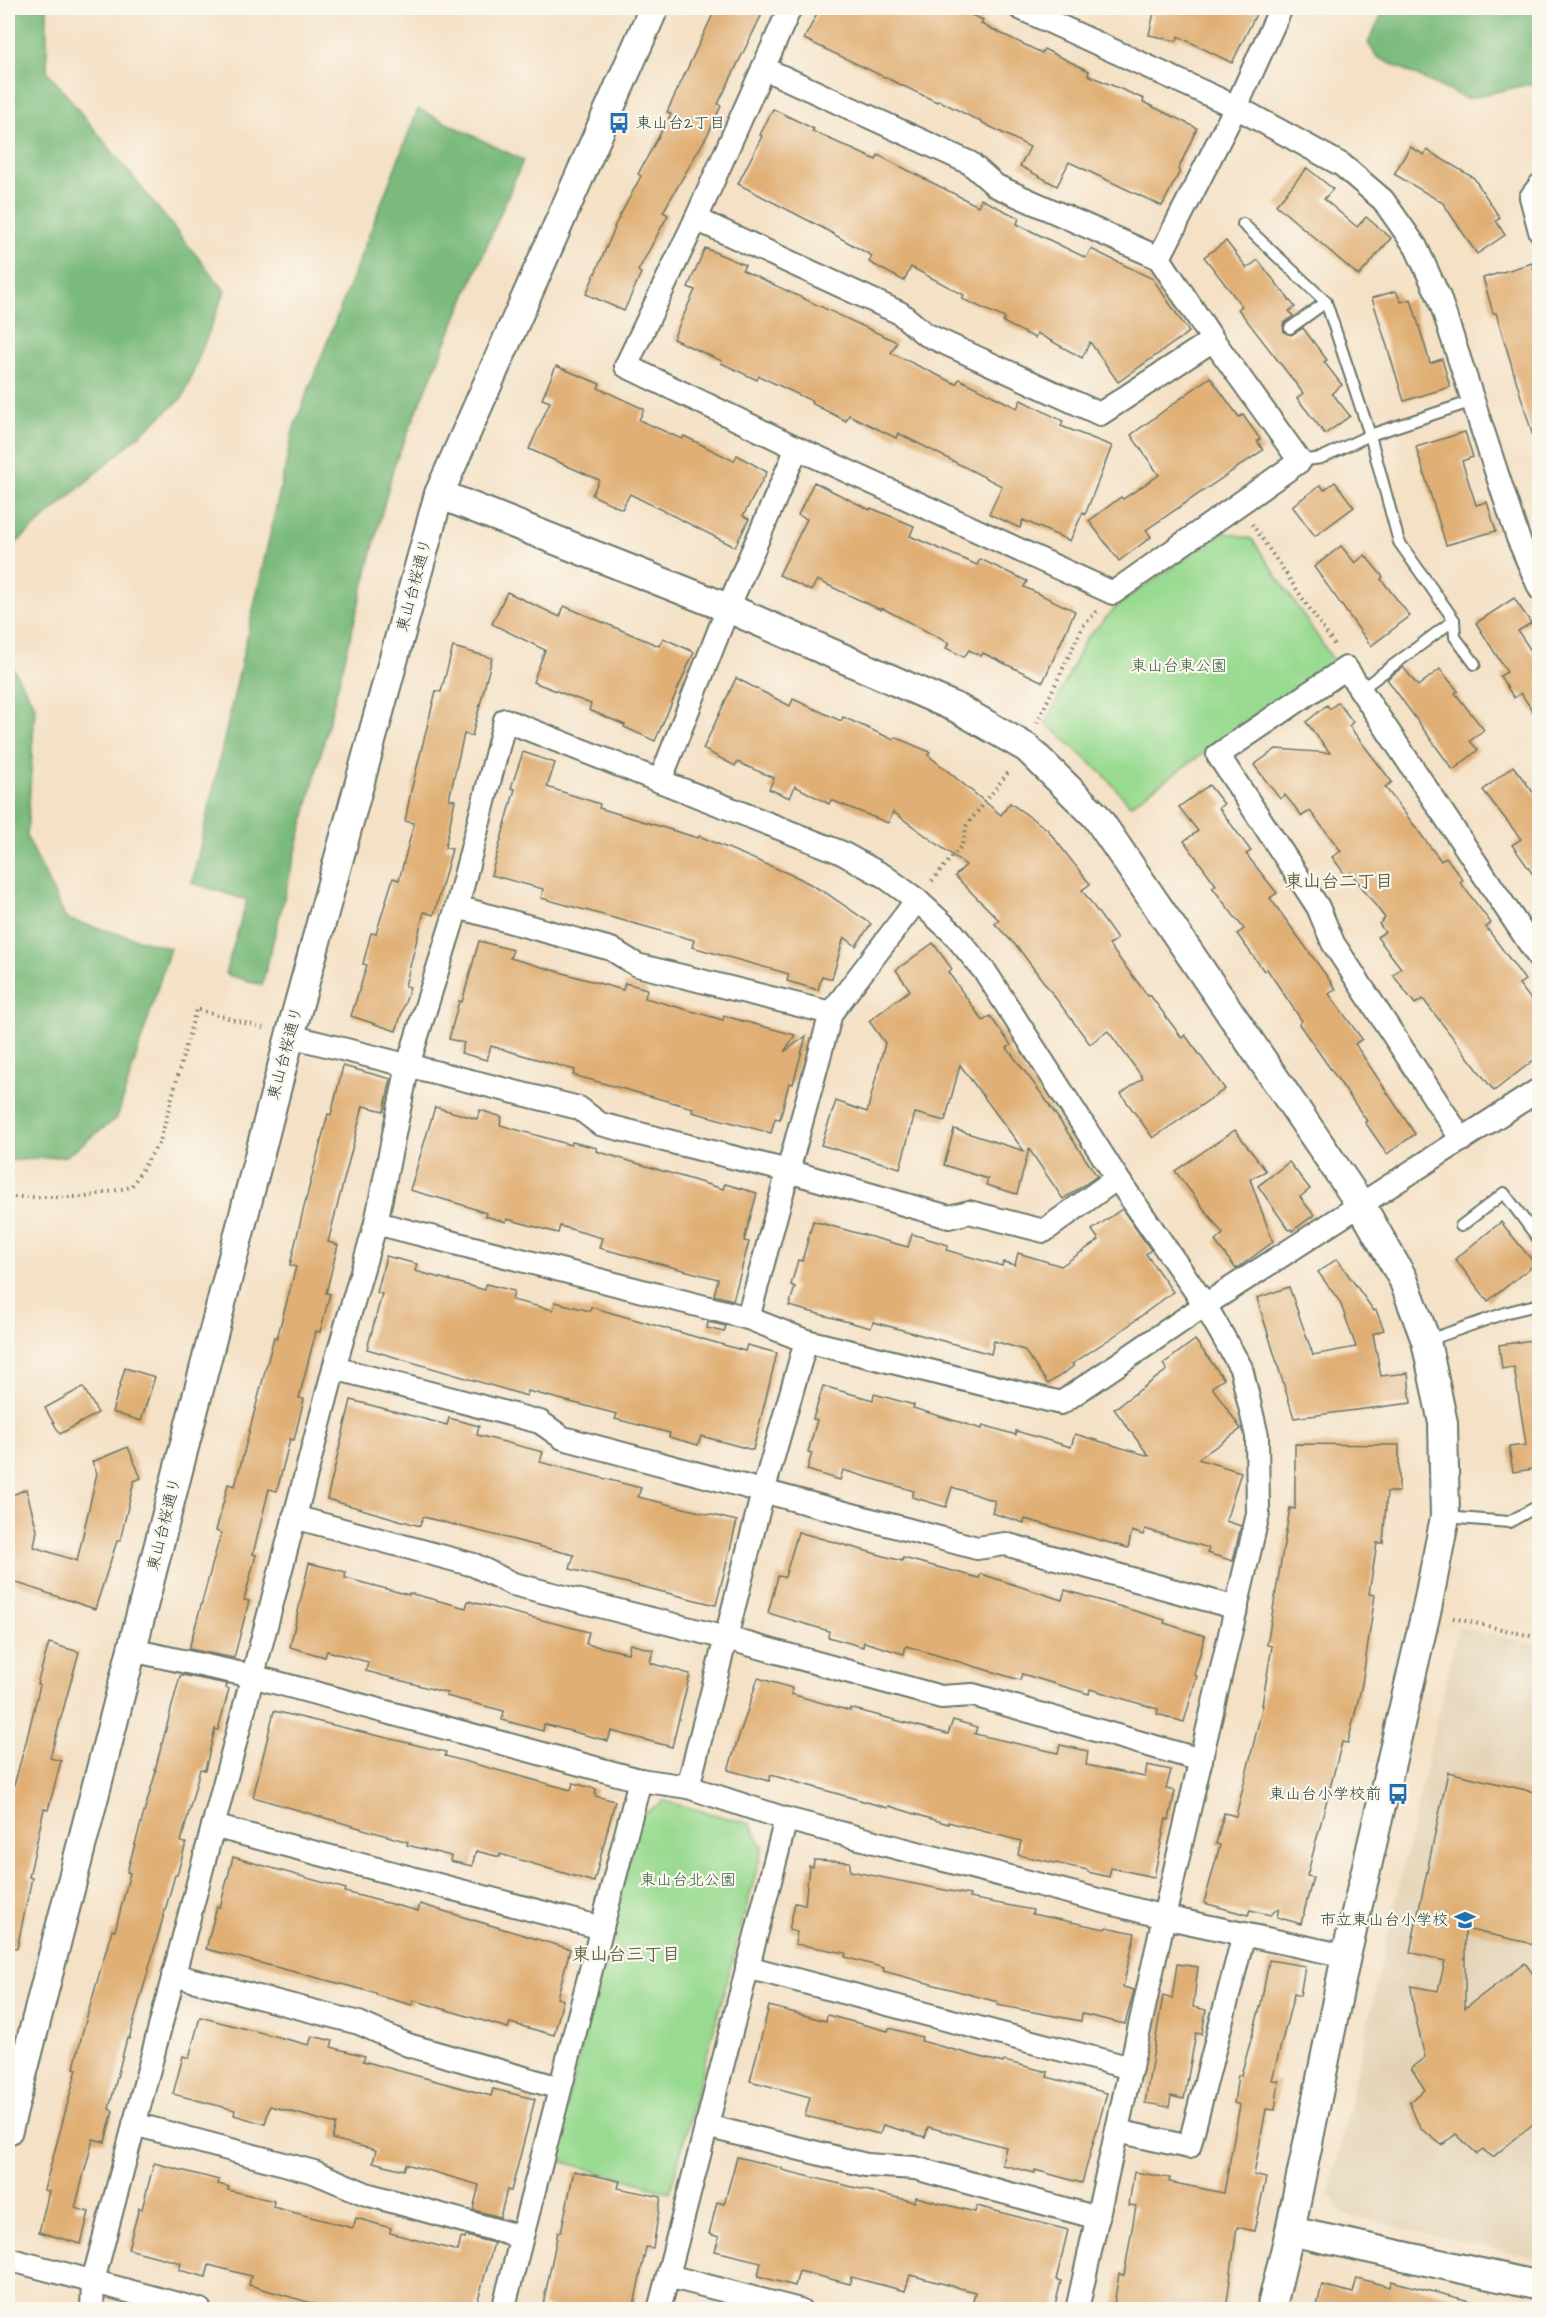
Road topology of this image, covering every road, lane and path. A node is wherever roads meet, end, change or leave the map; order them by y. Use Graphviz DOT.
graph roads {
  1 [pos="654,8"];
  2 [pos="790,8"];
  3 [pos="1020,8"];
  4 [pos="1281,8"];
  5 [pos="763,68"];
  6 [pos="1236,107"];
  7 [pos="1539,185"];
  8 [pos="696,219"];
  9 [pos="1243,224"];
  10 [pos="1539,231"];
  11 [pos="1159,258"];
  12 [pos="1326,302"];
  13 [pos="1290,328"];
  14 [pos="1213,340"];
  15 [pos="1473,401"];
  16 [pos="1371,435"];
  17 [pos="797,448"];
  18 [pos="1300,462"];
  19 [pos="439,494"];
  20 [pos="1239,506"];
  21 [pos="1539,589"];
  22 [pos="1113,593"];
  23 [pos="728,608"];
  24 [pos="1454,620"];
  25 [pos="1475,664"];
  26 [pos="1346,668"];
  27 [pos="1360,690"];
  28 [pos="1037,724"];
  29 [pos="1010,770"];
  30 [pos="660,781"];
  31 [pos="917,900"];
  32 [pos="456,907"];
  33 [pos="1539,959"];
  34 [pos="831,1013"];
  35 [pos="290,1036"];
  36 [pos="408,1065"];
  37 [pos="1539,1089"];
  38 [pos="1462,1140"];
  39 [pos="788,1171"];
  40 [pos="1118,1178"];
  41 [pos="8,1197"];
  42 [pos="1361,1205"];
  43 [pos="376,1223"];
  44 [pos="1461,1226"];
  45 [pos="1539,1241"];
  46 [pos="1539,1304"];
  47 [pos="1205,1305"];
  48 [pos="748,1318"];
  49 [pos="806,1341"];
  50 [pos="1426,1341"];
  51 [pos="334,1368"];
  52 [pos="763,1492"];
  53 [pos="1539,1504"];
  54 [pos="294,1517"];
  55 [pos="1445,1517"];
  56 [pos="1237,1608"];
  57 [pos="1453,1618"];
  58 [pos="726,1638"];
  59 [pos="1539,1638"];
  60 [pos="131,1650"];
  61 [pos="252,1676"];
  62 [pos="1201,1760"];
  63 [pos="640,1780"];
  64 [pos="688,1787"];
  65 [pos="786,1820"];
  66 [pos="213,1826"];
  67 [pos="1164,1917"];
  68 [pos="602,1928"];
  69 [pos="1244,1934"];
  70 [pos="1346,1956"];
  71 [pos="747,1967"];
  72 [pos="173,1975"];
  73 [pos="1131,2068"];
  74 [pos="560,2088"];
  75 [pos="134,2124"];
  76 [pos="706,2126"];
  77 [pos="8,2130"];
  78 [pos="1117,2131"];
  79 [pos="1098,2218"];
  80 [pos="1290,2231"];
  81 [pos="522,2237"];
  82 [pos="8,2259"];
  83 [pos="668,2276"];
  84 [pos="93,2281"];
  85 [pos="1539,2286"];
  86 [pos="92,2310"];
  87 [pos="200,2310"];
  88 [pos="503,2310"];
  89 [pos="659,2310"];
  90 [pos="800,2310"];
  91 [pos="1077,2310"];
  92 [pos="1271,2310"];
  1 -- 19 [label="street, 東山台桜通り"];
  2 -- 5 [label="street"];
  3 -- 6 [label="street"];
  4 -- 6 [label="street"];
  5 -- 8 [label="street"];
  5 -- 11 [label="street"];
  6 -- 11 [label="street"];
  6 -- 15 [label="street"];
  7 -- 10 [label="street"];
  8 -- 14 [label="street"];
  8 -- 17 [label="street"];
  9 -- 12 [label="lane"];
  11 -- 14 [label="street"];
  12 -- 13 [label="lane"];
  12 -- 16 [label="lane"];
  14 -- 18 [label="street"];
  15 -- 16 [label="lane"];
  15 -- 21 [label="street"];
  16 -- 18 [label="lane"];
  16 -- 24 [label="lane"];
  17 -- 22 [label="street"];
  17 -- 23 [label="street"];
  18 -- 20 [label="street"];
  19 -- 23 [label="street"];
  19 -- 35 [label="street, 東山台桜通り"];
  20 -- 22 [label="street"];
  20 -- 26 [label="path"];
  22 -- 28 [label="path"];
  23 -- 30 [label="street"];
  23 -- 42 [label="street"];
  24 -- 25 [label="lane"];
  24 -- 27 [label="lane"];
  26 -- 27 [label="street"];
  26 -- 38 [label="street"];
  27 -- 33 [label="street"];
  29 -- 31 [label="path"];
  30 -- 31 [label="street"];
  30 -- 32 [label="street"];
  31 -- 34 [label="street"];
  31 -- 40 [label="street"];
  32 -- 34 [label="street"];
  32 -- 36 [label="street"];
  34 -- 39 [label="street"];
  35 -- 36 [label="street"];
  35 -- 41 [label="path"];
  35 -- 60 [label="street, 東山台桜通り"];
  36 -- 39 [label="street"];
  36 -- 43 [label="street"];
  37 -- 38 [label="street"];
  38 -- 42 [label="street"];
  39 -- 40 [label="street"];
  39 -- 48 [label="street"];
  40 -- 47 [label="street"];
  42 -- 47 [label="street"];
  42 -- 50 [label="street"];
  43 -- 48 [label="street"];
  43 -- 51 [label="street"];
  44 -- 45 [label="lane"];
  46 -- 50 [label="lane"];
  47 -- 49 [label="street"];
  47 -- 56 [label="street"];
  48 -- 49 [label="street"];
  49 -- 52 [label="street"];
  50 -- 55 [label="street"];
  51 -- 52 [label="street"];
  51 -- 54 [label="street"];
  52 -- 56 [label="street"];
  52 -- 58 [label="street"];
  53 -- 55 [label="lane"];
  54 -- 58 [label="street"];
  54 -- 61 [label="street"];
  55 -- 70 [label="street"];
  56 -- 62 [label="street"];
  57 -- 59 [label="path"];
  58 -- 62 [label="street"];
  58 -- 64 [label="street"];
  60 -- 61 [label="street"];
  60 -- 77 [label="street, 東山台桜通り"];
  61 -- 63 [label="street"];
  61 -- 66 [label="street"];
  62 -- 67 [label="street"];
  63 -- 64 [label="street"];
  63 -- 68 [label="street"];
  64 -- 65 [label="street"];
  65 -- 67 [label="street"];
  65 -- 71 [label="street"];
  66 -- 68 [label="street"];
  66 -- 72 [label="street"];
  67 -- 69 [label="street"];
  67 -- 73 [label="street"];
  68 -- 74 [label="street"];
  69 -- 70 [label="street"];
  69 -- 78 [label="street"];
  70 -- 80 [label="street"];
  71 -- 73 [label="street"];
  71 -- 76 [label="street"];
  72 -- 74 [label="street"];
  72 -- 75 [label="street"];
  73 -- 78 [label="street"];
  74 -- 81 [label="street"];
  75 -- 81 [label="street"];
  75 -- 84 [label="street"];
  76 -- 79 [label="street"];
  76 -- 83 [label="street"];
  78 -- 79 [label="street"];
  79 -- 91 [label="street"];
  80 -- 85 [label="street"];
  80 -- 92 [label="street"];
  81 -- 88 [label="street"];
  82 -- 84 [label="street"];
  83 -- 89 [label="street"];
  83 -- 90 [label="street"];
  84 -- 86 [label="street"];
  84 -- 87 [label="street"];
}
